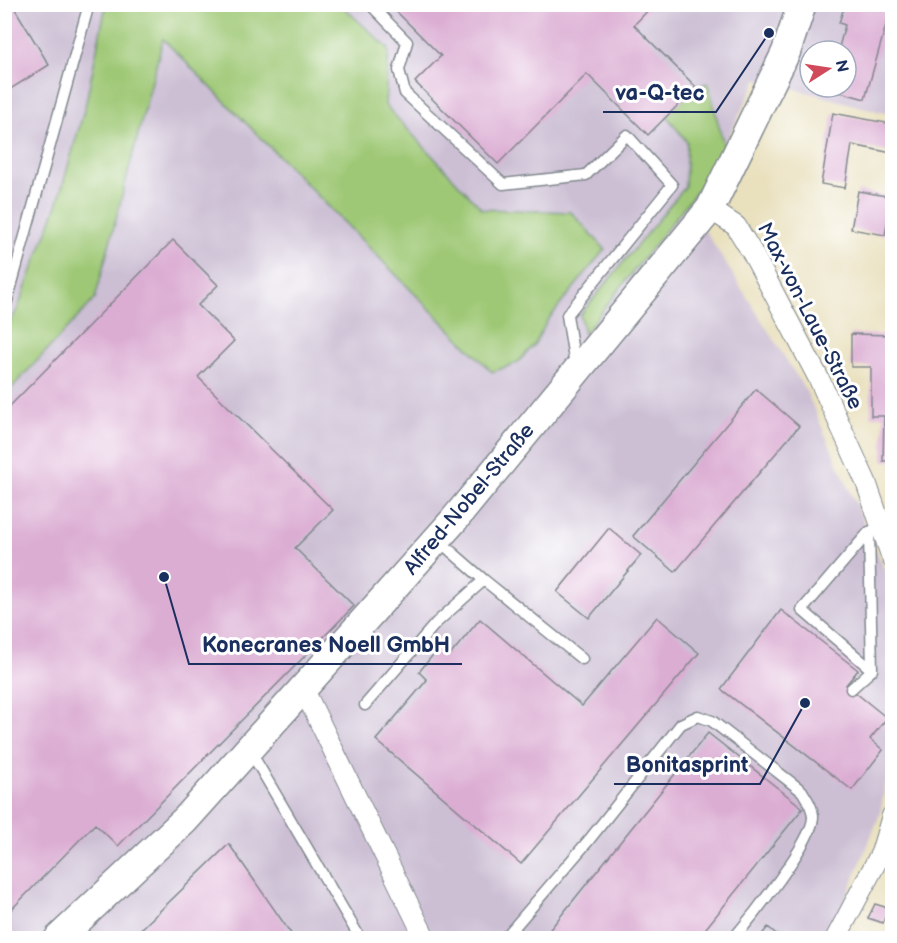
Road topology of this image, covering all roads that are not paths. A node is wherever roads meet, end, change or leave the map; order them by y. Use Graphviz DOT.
graph roads {
  1 [pos="89,4"];
  2 [pos="370,4"];
  3 [pos="802,4"];
  4 [pos="710,209"];
  5 [pos="4,312"];
  6 [pos="576,371"];
  7 [pos="876,529"];
  8 [pos="437,538"];
  9 [pos="891,550"];
  10 [pos="484,580"];
  11 [pos="582,659"];
  12 [pos="872,670"];
  13 [pos="303,688"];
  14 [pos="851,689"];
  15 [pos="365,705"];
  16 [pos="249,748"];
  17 [pos="892,816"];
  18 [pos="59,939"];
  19 [pos="360,939"];
  20 [pos="425,939"];
  21 [pos="505,939"];
  22 [pos="734,939"];
  23 [pos="836,939"];
  1 -- 5 [label="lane"];
  2 -- 6 [label="lane"];
  3 -- 4 [label="street, Alfred-Nobel-Straße"];
  4 -- 6 [label="street, Alfred-Nobel-Straße"];
  4 -- 7 [label="street, Max-von-Laue-Straße"];
  6 -- 8 [label="street, Alfred-Nobel-Straße"];
  7 -- 9 [label="street, Max-von-Laue-Straße"];
  7 -- 12 [label="lane"];
  7 -- 12 [label="lane"];
  8 -- 10 [label="lane"];
  8 -- 13 [label="street, Alfred-Nobel-Straße"];
  10 -- 11 [label="lane"];
  10 -- 15 [label="lane"];
  12 -- 14 [label="lane"];
  13 -- 16 [label="street, Alfred-Nobel-Straße"];
  13 -- 20 [label="street"];
  16 -- 18 [label="street, Alfred-Nobel-Straße"];
  16 -- 19 [label="lane"];
  17 -- 23 [label="street"];
  21 -- 22 [label="lane"];
}
